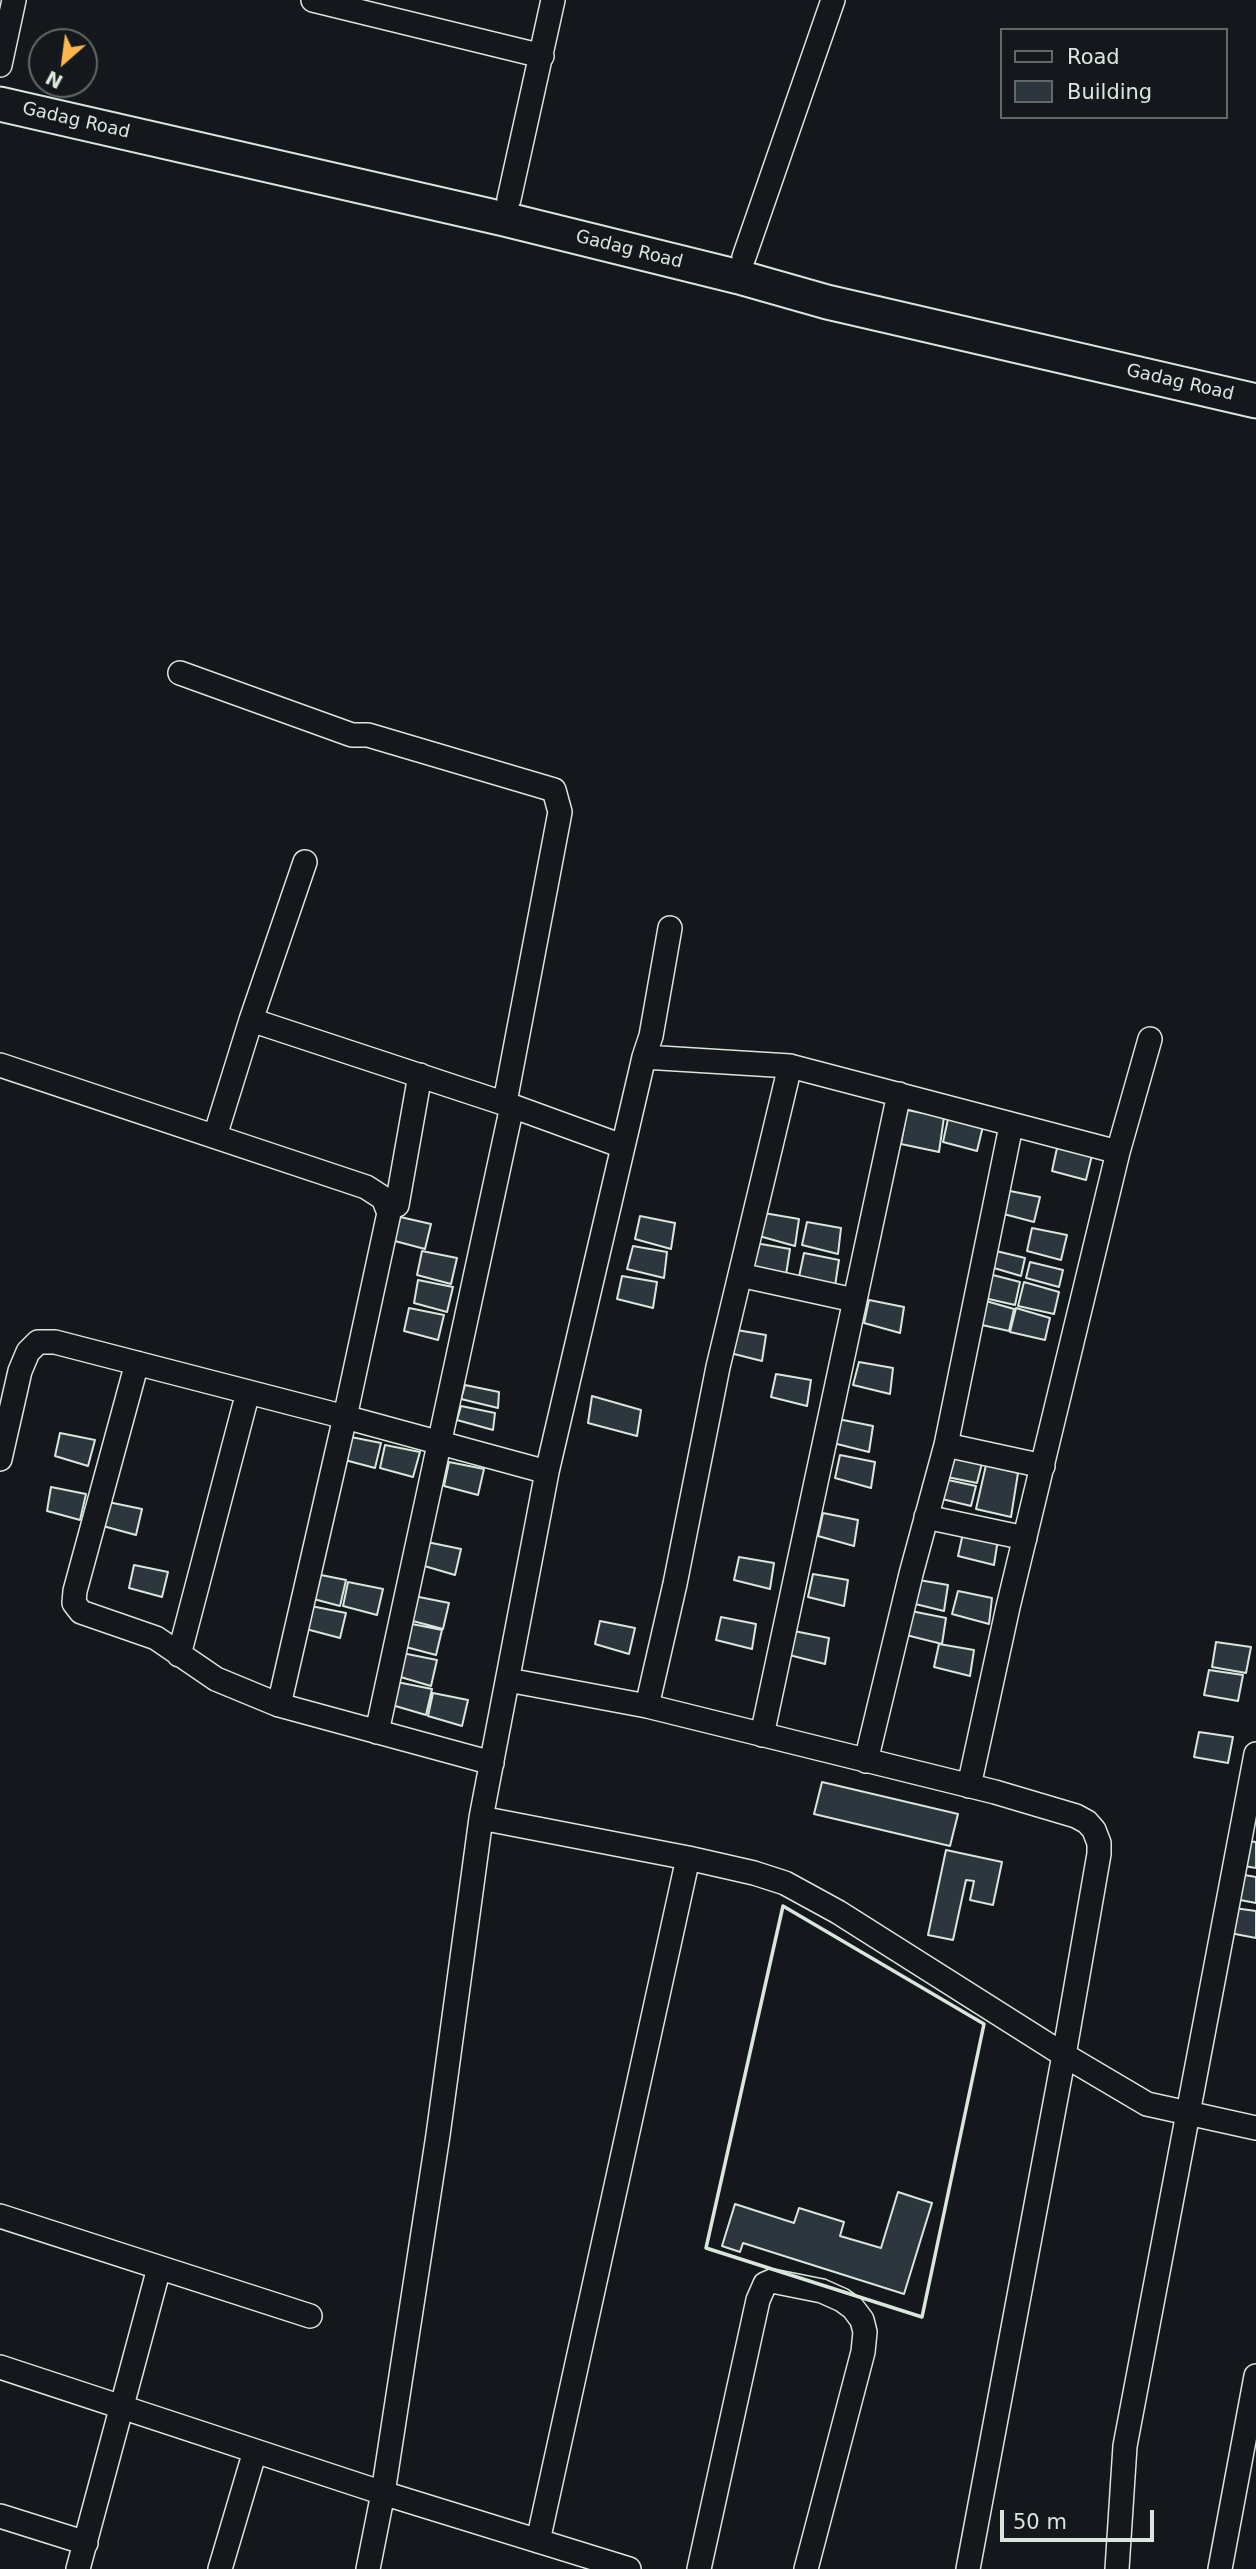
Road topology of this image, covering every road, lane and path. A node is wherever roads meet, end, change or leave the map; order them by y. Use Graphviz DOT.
graph roads {
  1 [pos="14,0"];
  2 [pos="313,0"];
  3 [pos="553,0"];
  4 [pos="831,0"];
  5 [pos="542,56"];
  6 [pos="0,65"];
  7 [pos="0,82"];
  8 [pos="0,104"];
  9 [pos="509,199"];
  10 [pos="744,257"];
  11 [pos="1256,379"];
  12 [pos="1256,401"];
  13 [pos="180,673"];
  14 [pos="305,862"];
  15 [pos="670,928"];
  16 [pos="251,1020"];
  17 [pos="1150,1039"];
  18 [pos="644,1057"];
  19 [pos="0,1065"];
  20 [pos="790,1066"];
  21 [pos="420,1075"];
  22 [pos="899,1094"];
  23 [pos="512,1106"];
  24 [pos="1011,1126"];
  25 [pos="215,1136"];
  26 [pos="622,1146"];
  27 [pos="1118,1152"];
  28 [pos="397,1205"];
  29 [pos="740,1275"];
  30 [pos="854,1300"];
  31 [pos="137,1363"];
  32 [pos="248,1392"];
  33 [pos="345,1417"];
  34 [pos="439,1443"];
  35 [pos="946,1445"];
  36 [pos="0,1459"];
  37 [pos="1043,1466"];
  38 [pos="547,1472"];
  39 [pos="926,1517"];
  40 [pos="1026,1538"];
  41 [pos="179,1655"];
  42 [pos="508,1680"];
  43 [pos="279,1705"];
  44 [pos="647,1706"];
  45 [pos="377,1732"];
  46 [pos="762,1735"];
  47 [pos="1256,1754"];
  48 [pos="866,1761"];
  49 [pos="492,1763"];
  50 [pos="969,1786"];
  51 [pos="481,1818"];
  52 [pos="688,1858"];
  53 [pos="1064,2055"];
  54 [pos="1189,2113"];
  55 [pos="1256,2128"];
  56 [pos="0,2216"];
  57 [pos="159,2268"];
  58 [pos="310,2316"];
  59 [pos="0,2367"];
  60 [pos="1256,2376"];
  61 [pos="120,2407"];
  62 [pos="255,2451"];
  63 [pos="383,2493"];
  64 [pos="0,2516"];
  65 [pos="538,2541"];
  66 [pos="86,2543"];
  67 [pos="78,2569"];
  68 [pos="220,2569"];
  69 [pos="368,2569"];
  70 [pos="629,2569"];
  71 [pos="699,2569"];
  72 [pos="806,2569"];
  73 [pos="968,2569"];
  74 [pos="1117,2569"];
  75 [pos="1220,2569"];
  1 -- 6 [label="street"];
  2 -- 5 [label="street"];
  3 -- 5 [label="street"];
  4 -- 10 [label="street"];
  5 -- 9 [label="street"];
  7 -- 9 [label="highway, Gadag Road"];
  8 -- 12 [label="highway, Gadag Road"];
  9 -- 10 [label="highway, Gadag Road"];
  10 -- 11 [label="highway, Gadag Road"];
  13 -- 23 [label="street"];
  14 -- 16 [label="street"];
  15 -- 18 [label="street"];
  16 -- 21 [label="street"];
  16 -- 25 [label="street"];
  17 -- 27 [label="street"];
  18 -- 20 [label="street"];
  18 -- 26 [label="street"];
  19 -- 25 [label="street"];
  20 -- 22 [label="street"];
  20 -- 29 [label="street"];
  21 -- 23 [label="street"];
  21 -- 28 [label="street"];
  22 -- 24 [label="street"];
  22 -- 30 [label="street"];
  23 -- 26 [label="street"];
  23 -- 34 [label="street"];
  24 -- 27 [label="street"];
  24 -- 35 [label="street"];
  25 -- 33 [label="street"];
  26 -- 38 [label="street"];
  27 -- 37 [label="street"];
  29 -- 30 [label="street"];
  29 -- 44 [label="street"];
  30 -- 46 [label="street"];
  31 -- 32 [label="street"];
  31 -- 36 [label="street"];
  31 -- 41 [label="street"];
  32 -- 33 [label="street"];
  32 -- 41 [label="street"];
  33 -- 34 [label="street"];
  33 -- 43 [label="street"];
  34 -- 38 [label="street"];
  34 -- 45 [label="street"];
  35 -- 37 [label="street"];
  35 -- 39 [label="street"];
  37 -- 40 [label="street"];
  38 -- 42 [label="street"];
  39 -- 40 [label="street"];
  39 -- 48 [label="street"];
  40 -- 50 [label="street"];
  41 -- 43 [label="street"];
  42 -- 44 [label="street"];
  42 -- 49 [label="street"];
  43 -- 45 [label="street"];
  44 -- 46 [label="street"];
  45 -- 49 [label="street"];
  46 -- 48 [label="street"];
  47 -- 54 [label="street"];
  48 -- 50 [label="street"];
  49 -- 51 [label="street"];
  50 -- 53 [label="street"];
  51 -- 52 [label="street"];
  51 -- 63 [label="street"];
  52 -- 53 [label="street"];
  52 -- 65 [label="street"];
  53 -- 54 [label="street"];
  53 -- 73 [label="street"];
  54 -- 55 [label="street"];
  54 -- 74 [label="street"];
  56 -- 57 [label="street"];
  57 -- 58 [label="street"];
  57 -- 61 [label="street"];
  59 -- 61 [label="street"];
  60 -- 75 [label="street"];
  61 -- 62 [label="street"];
  61 -- 66 [label="street"];
  62 -- 63 [label="street"];
  62 -- 68 [label="street"];
  63 -- 65 [label="street"];
  63 -- 69 [label="street"];
  64 -- 66 [label="street"];
  65 -- 70 [label="street"];
  66 -- 67 [label="street"];
  71 -- 72 [label="street"];
}
